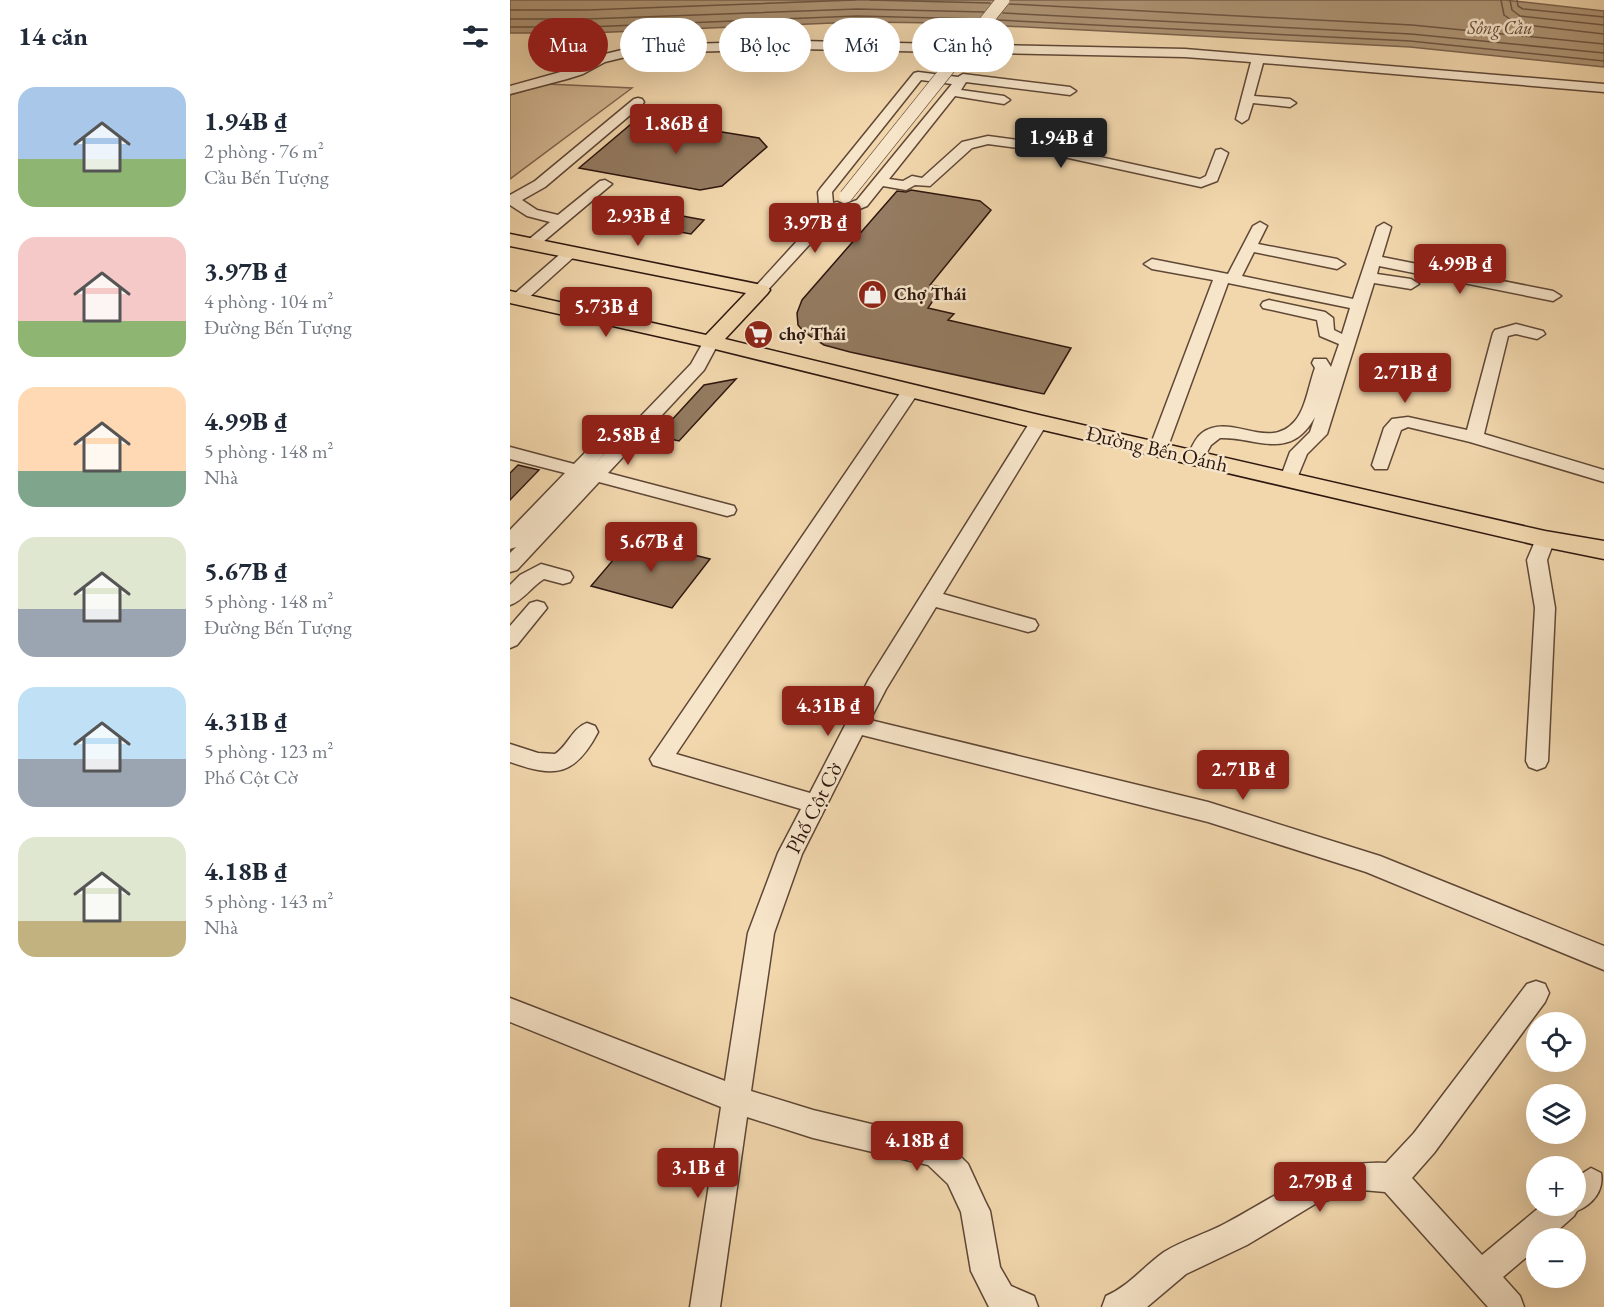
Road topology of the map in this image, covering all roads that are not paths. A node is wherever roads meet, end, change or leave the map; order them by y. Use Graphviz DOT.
graph roads {
  1 [pos="1003,0"];
  2 [pos="1014,50"];
  3 [pos="1258,59"];
  4 [pos="912,61"];
  5 [pos="923,72"];
  6 [pos="948,72"];
  7 [pos="968,72"];
  8 [pos="962,79"];
  9 [pos="1604,88"];
  10 [pos="510,90"];
  11 [pos="1070,91"];
  12 [pos="952,92"];
  13 [pos="1248,99"];
  14 [pos="1004,100"];
  15 [pos="638,102"];
  16 [pos="1290,102"];
  17 [pos="1242,119"];
  18 [pos="1221,153"];
  19 [pos="880,181"];
  20 [pos="605,184"];
  21 [pos="511,200"];
  22 [pos="827,217"];
  23 [pos="561,220"];
  24 [pos="1260,226"];
  25 [pos="1384,227"];
  26 [pos="510,240"];
  27 [pos="531,244"];
  28 [pos="1250,247"];
  29 [pos="571,252"];
  30 [pos="1373,260"];
  31 [pos="1152,264"];
  32 [pos="1337,264"];
  33 [pos="1368,277"];
  34 [pos="1227,278"];
  35 [pos="1411,285"];
  36 [pos="760,290"];
  37 [pos="1553,296"];
  38 [pos="514,298"];
  39 [pos="1361,304"];
  40 [pos="1269,305"];
  41 [pos="1537,334"];
  42 [pos="711,342"];
  43 [pos="1348,342"];
  44 [pos="1320,363"];
  45 [pos="911,390"];
  46 [pos="1039,422"];
  47 [pos="1474,437"];
  48 [pos="1158,449"];
  49 [pos="510,453"];
  50 [pos="1196,458"];
  51 [pos="1381,465"];
  52 [pos="586,474"];
  53 [pos="1604,476"];
  54 [pos="1289,479"];
  55 [pos="727,510"];
  56 [pos="519,522"];
  57 [pos="1545,538"];
  58 [pos="510,542"];
  59 [pos="1604,550"];
  60 [pos="510,565"];
  61 [pos="563,577"];
  62 [pos="510,598"];
  63 [pos="931,598"];
  64 [pos="537,608"];
  65 [pos="1028,625"];
  66 [pos="510,640"];
  67 [pos="857,725"];
  68 [pos="587,732"];
  69 [pos="510,753"];
  70 [pos="1537,761"];
  71 [pos="816,804"];
  72 [pos="1604,958"];
  73 [pos="1536,993"];
  74 [pos="510,1010"];
  75 [pos="737,1099"];
  76 [pos="1392,1178"];
  77 [pos="1552,1216"];
  78 [pos="1480,1276"];
  79 [pos="705,1307"];
  80 [pos="1023,1307"];
  81 [pos="1117,1307"];
  82 [pos="1509,1307"];
  1 -- 22 [label="street, bridge"];
  2 -- 3 [label="street"];
  3 -- 9 [label="street"];
  3 -- 13 [label="street"];
  4 -- 10 [label="street"];
  5 -- 22 [label="street"];
  6 -- 8 [label="street"];
  7 -- 8 [label="street"];
  8 -- 11 [label="street"];
  8 -- 12 [label="street"];
  12 -- 14 [label="street"];
  12 -- 19 [label="street"];
  13 -- 16 [label="street"];
  13 -- 17 [label="street"];
  15 -- 21 [label="street"];
  18 -- 19 [label="street"];
  19 -- 22 [label="street"];
  20 -- 23 [label="street"];
  21 -- 23 [label="street"];
  22 -- 36 [label="street"];
  23 -- 27 [label="street"];
  24 -- 28 [label="street"];
  25 -- 30 [label="street"];
  26 -- 27 [label="main road"];
  27 -- 29 [label="main road"];
  28 -- 32 [label="street"];
  28 -- 34 [label="street"];
  29 -- 36 [label="main road"];
  29 -- 38 [label="street"];
  30 -- 33 [label="street"];
  30 -- 37 [label="street"];
  31 -- 34 [label="street"];
  33 -- 35 [label="street"];
  33 -- 39 [label="street"];
  34 -- 39 [label="street"];
  34 -- 48 [label="street"];
  36 -- 42 [label="main road"];
  38 -- 42 [label="main road, Đường Bến Oánh"];
  39 -- 43 [label="street"];
  40 -- 43 [label="street"];
  41 -- 47 [label="street"];
  42 -- 45 [label="main road, Đường Bến Oánh"];
  42 -- 52 [label="street"];
  43 -- 54 [label="street"];
  44 -- 50 [label="street"];
  45 -- 46 [label="main road, Đường Bến Oánh"];
  45 -- 71 [label="street"];
  46 -- 48 [label="main road, Đường Bến Oánh"];
  46 -- 63 [label="street, Phố Cột Cờ"];
  47 -- 51 [label="street"];
  47 -- 53 [label="street"];
  48 -- 50 [label="main road, Đường Bến Oánh"];
  49 -- 52 [label="street"];
  50 -- 54 [label="main road, Đường Bến Oánh"];
  52 -- 55 [label="street"];
  52 -- 56 [label="street"];
  52 -- 60 [label="street"];
  54 -- 57 [label="main road, Đường Bến Oánh"];
  56 -- 58 [label="street"];
  57 -- 59 [label="main road, Đường Bến Oánh"];
  57 -- 70 [label="street"];
  61 -- 62 [label="street"];
  63 -- 65 [label="street"];
  63 -- 67 [label="street, Phố Cột Cờ"];
  64 -- 66 [label="street"];
  67 -- 71 [label="street, Phố Cột Cờ"];
  67 -- 72 [label="street"];
  68 -- 69 [label="street"];
  71 -- 75 [label="street, Phố Cột Cờ"];
  73 -- 76 [label="street"];
  74 -- 75 [label="street"];
  75 -- 79 [label="street, Phố Cột Cờ"];
  75 -- 80 [label="street"];
  76 -- 78 [label="street"];
  76 -- 81 [label="street"];
  77 -- 78 [label="street"];
  78 -- 82 [label="street"];
}
